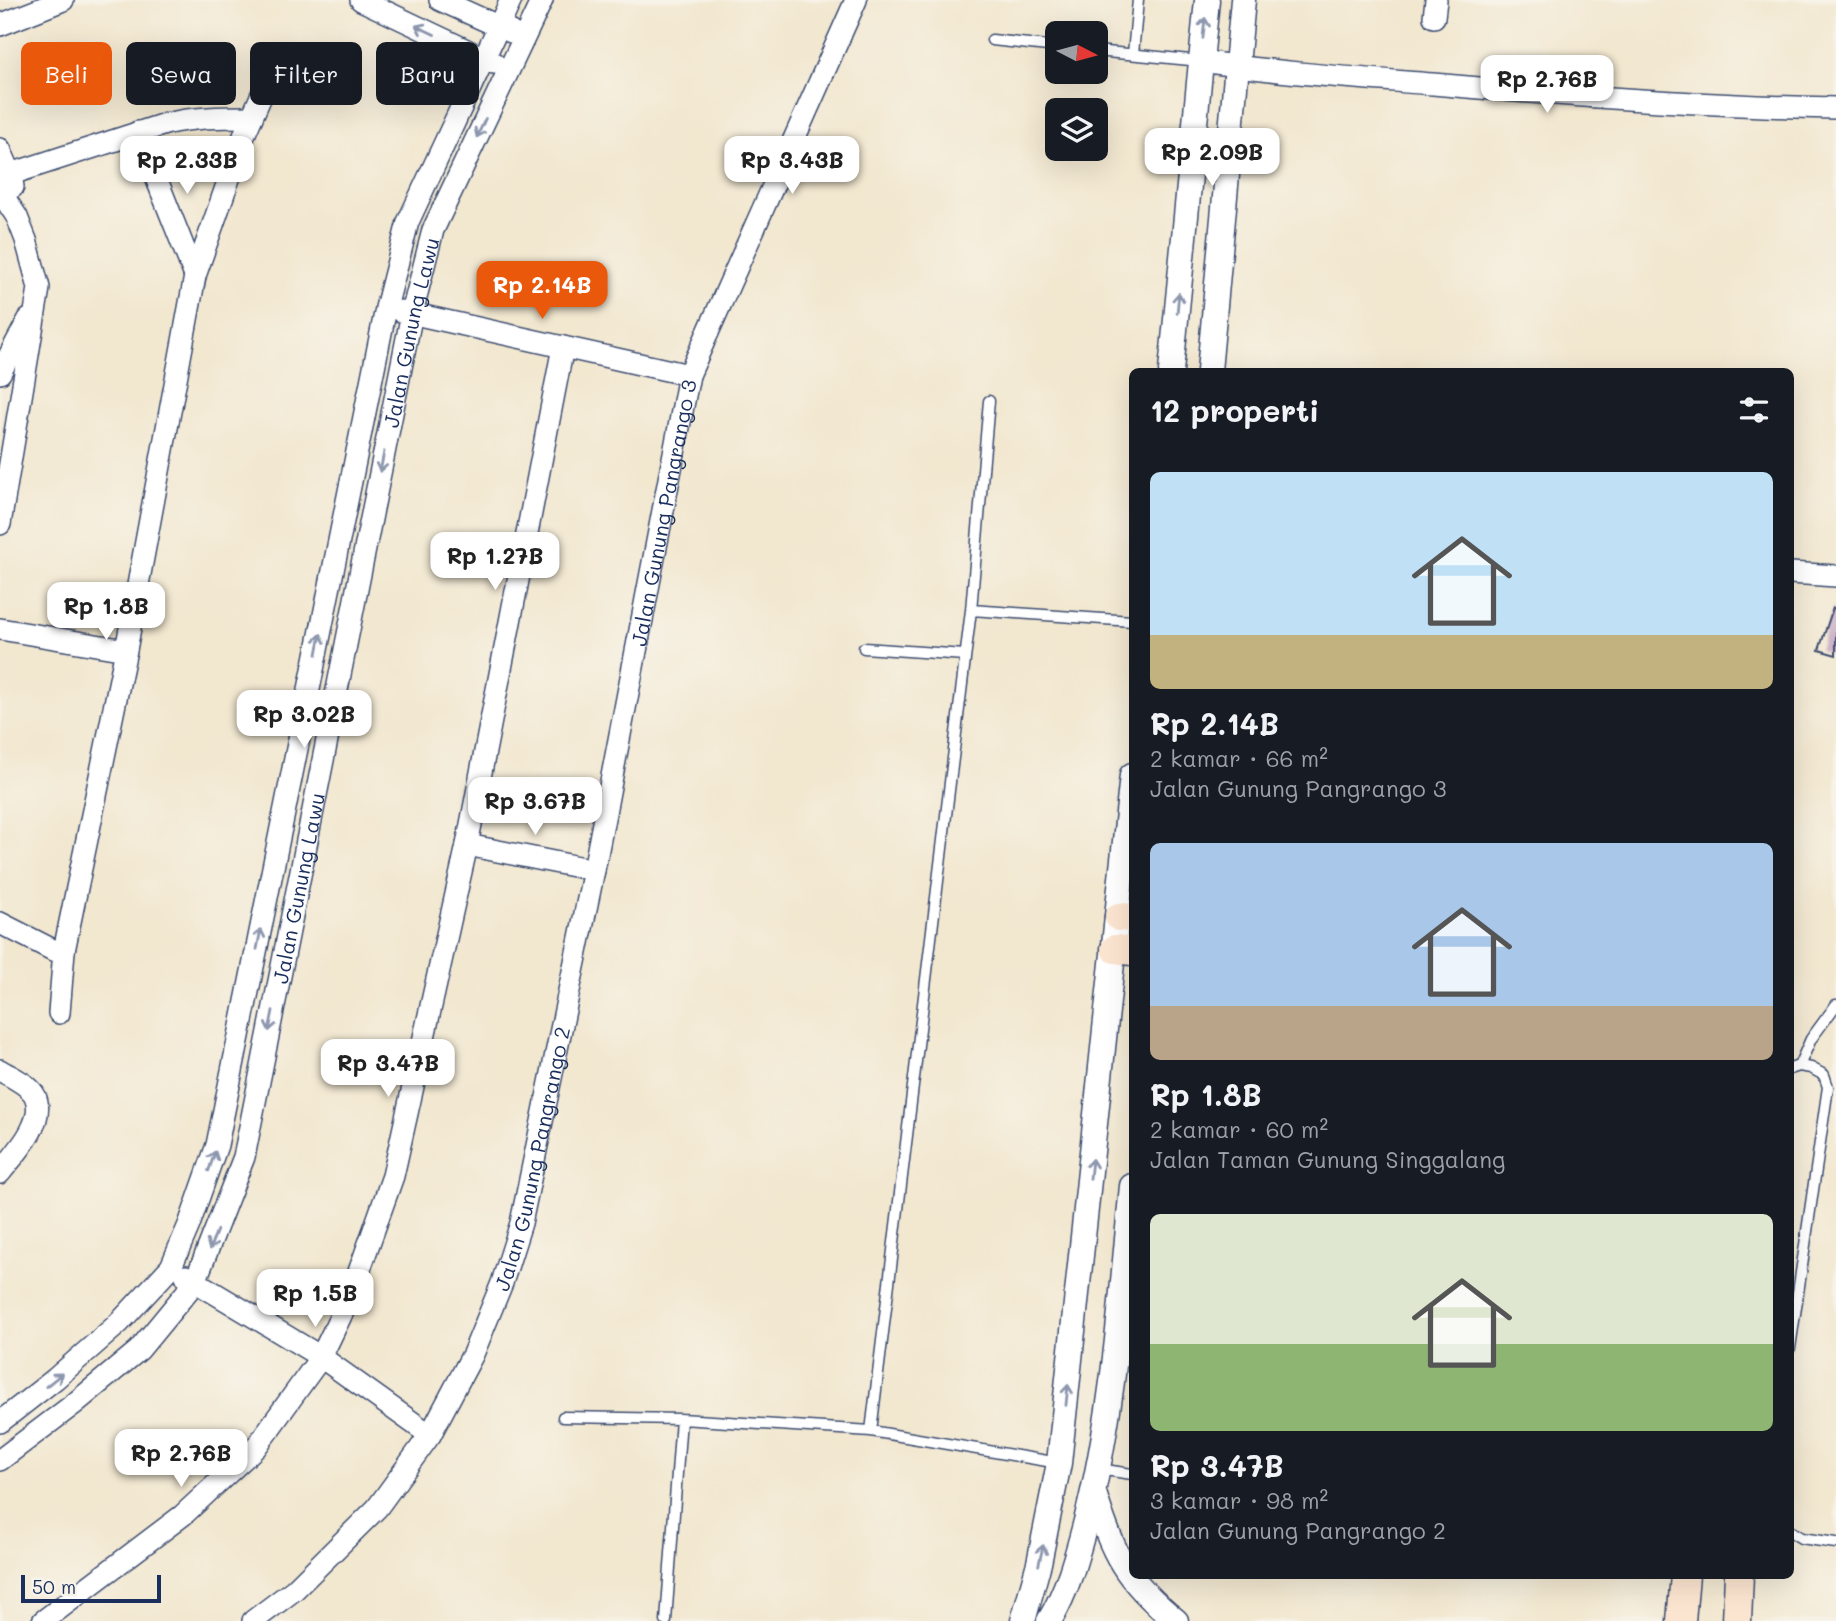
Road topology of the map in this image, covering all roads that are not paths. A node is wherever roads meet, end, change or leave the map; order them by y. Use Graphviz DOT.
graph roads {
  1 [pos="63,0"];
  2 [pos="361,0"];
  3 [pos="440,0"];
  4 [pos="511,0"];
  5 [pos="542,0"];
  6 [pos="856,0"];
  7 [pos="1138,0"];
  8 [pos="1207,0"];
  9 [pos="1243,0"];
  10 [pos="0,25"];
  11 [pos="498,26"];
  12 [pos="524,38"];
  13 [pos="992,40"];
  14 [pos="1045,46"];
  15 [pos="1108,52"];
  16 [pos="1133,54"];
  17 [pos="484,58"];
  18 [pos="1201,61"];
  19 [pos="1237,67"];
  20 [pos="509,70"];
  21 [pos="257,105"];
  22 [pos="1836,108"];
  23 [pos="252,117"];
  24 [pos="138,132"];
  25 [pos="0,149"];
  26 [pos="4,182"];
  27 [pos="195,276"];
  28 [pos="37,304"];
  29 [pos="386,308"];
  30 [pos="412,313"];
  31 [pos="563,347"];
  32 [pos="1171,368"];
  33 [pos="1209,368"];
  34 [pos="0,373"];
  35 [pos="689,374"];
  36 [pos="989,401"];
  37 [pos="0,524"];
  38 [pos="1794,573"];
  39 [pos="1836,576"];
  40 [pos="971,610"];
  41 [pos="1129,621"];
  42 [pos="0,629"];
  43 [pos="864,648"];
  44 [pos="126,650"];
  45 [pos="965,655"];
  46 [pos="1129,836"];
  47 [pos="467,845"];
  48 [pos="594,870"];
  49 [pos="1125,917"];
  50 [pos="0,923"];
  51 [pos="1124,950"];
  52 [pos="64,951"];
  53 [pos="1836,1005"];
  54 [pos="59,1013"];
  55 [pos="1795,1068"];
  56 [pos="0,1070"];
  57 [pos="0,1173"];
  58 [pos="1129,1215"];
  59 [pos="171,1267"];
  60 [pos="195,1282"];
  61 [pos="1794,1321"];
  62 [pos="321,1357"];
  63 [pos="563,1417"];
  64 [pos="681,1419"];
  65 [pos="0,1422"];
  66 [pos="871,1431"];
  67 [pos="430,1435"];
  68 [pos="0,1460"];
  69 [pos="1059,1463"];
  70 [pos="1129,1475"];
  71 [pos="1096,1481"];
  72 [pos="1794,1534"];
  73 [pos="1836,1543"];
  74 [pos="1129,1575"];
  75 [pos="1132,1579"];
  76 [pos="1685,1579"];
  77 [pos="1739,1579"];
  78 [pos="43,1621"];
  79 [pos="253,1621"];
  80 [pos="666,1621"];
  81 [pos="1023,1621"];
  82 [pos="1049,1621"];
  83 [pos="1176,1621"];
  84 [pos="1681,1621"];
  85 [pos="1737,1621"];
  1 -- 10 [label="street"];
  17 -- 2 [label="street, one-way"];
  3 -- 11 [label="street"];
  4 -- 11 [label="street, Jalan Gunung Lawu"];
  5 -- 12 [label="street, Jalan Gunung Lawu"];
  6 -- 35 [label="street"];
  7 -- 16 [label="lane"];
  18 -- 8 [label="street, one-way"];
  9 -- 19 [label="street"];
  11 -- 12 [label="street"];
  11 -- 17 [label="street, Jalan Gunung Lawu"];
  12 -- 20 [label="street, Jalan Gunung Lawu"];
  13 -- 14 [label="lane"];
  15 -- 16 [label="lane"];
  16 -- 18 [label="lane"];
  17 -- 20 [label="street"];
  17 -- 29 [label="street, Jalan Gunung Lawu"];
  18 -- 19 [label="street"];
  32 -- 18 [label="street, one-way"];
  19 -- 22 [label="street"];
  19 -- 33 [label="street"];
  20 -- 30 [label="street, Jalan Gunung Lawu, one-way"];
  21 -- 23 [label="street"];
  23 -- 24 [label="street"];
  23 -- 27 [label="street"];
  24 -- 26 [label="street"];
  24 -- 27 [label="street"];
  25 -- 26 [label="street"];
  26 -- 28 [label="street"];
  27 -- 44 [label="street"];
  28 -- 34 [label="street"];
  28 -- 37 [label="street"];
  29 -- 30 [label="street, Jalan Gunung Pangrango 3"];
  59 -- 29 [label="street, Jalan Gunung Lawu, one-way"];
  30 -- 31 [label="street, Jalan Gunung Pangrango 3"];
  30 -- 60 [label="street, Jalan Gunung Lawu, one-way"];
  31 -- 35 [label="street, Jalan Gunung Pangrango 3"];
  31 -- 47 [label="street"];
  35 -- 48 [label="street, Jalan Gunung Pangrango 3"];
  36 -- 40 [label="lane"];
  38 -- 39 [label="street"];
  40 -- 41 [label="lane"];
  40 -- 45 [label="lane"];
  42 -- 44 [label="street"];
  43 -- 45 [label="lane"];
  44 -- 52 [label="street"];
  45 -- 66 [label="lane"];
  46 -- 49 [label="street"];
  47 -- 48 [label="street"];
  47 -- 62 [label="street"];
  48 -- 67 [label="street, Jalan Gunung Pangrango 2"];
  49 -- 51 [label="street"];
  50 -- 52 [label="street"];
  69 -- 51 [label="street, one-way"];
  52 -- 54 [label="street"];
  53 -- 55 [label="lane"];
  55 -- 61 [label="lane"];
  56 -- 57 [label="street"];
  58 -- 71 [label="street"];
  59 -- 60 [label="street"];
  65 -- 59 [label="street, Jalan Gunung Lawu, one-way"];
  60 -- 62 [label="street"];
  60 -- 68 [label="street, Jalan Gunung Lawu"];
  62 -- 67 [label="street"];
  62 -- 78 [label="street"];
  63 -- 64 [label="lane"];
  64 -- 66 [label="lane"];
  64 -- 80 [label="lane"];
  66 -- 69 [label="lane"];
  67 -- 79 [label="street, Jalan Gunung Pangrango 2"];
  81 -- 69 [label="street, one-way"];
  70 -- 71 [label="lane"];
  71 -- 74 [label="street"];
  71 -- 82 [label="street"];
  72 -- 73 [label="lane"];
  75 -- 83 [label="street"];
  76 -- 84 [label="main road"];
  77 -- 85 [label="main road"];
}
